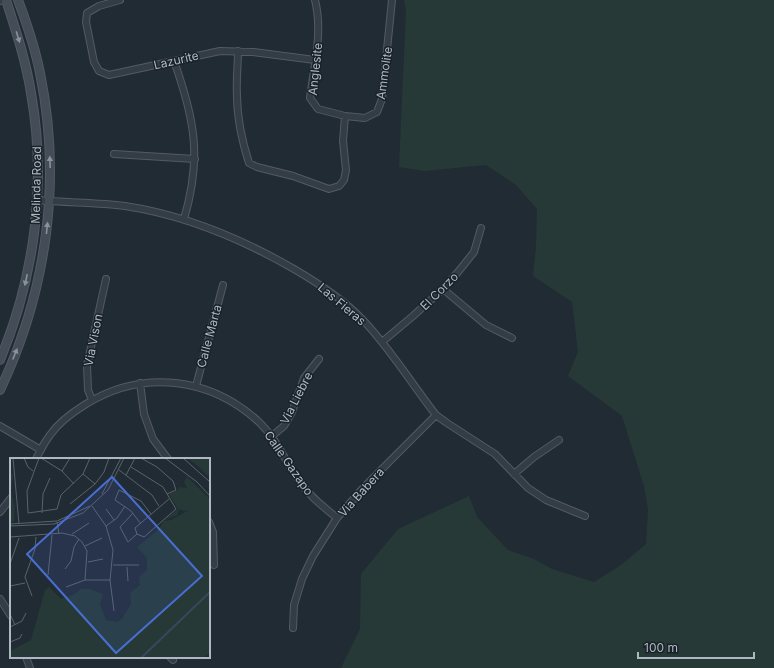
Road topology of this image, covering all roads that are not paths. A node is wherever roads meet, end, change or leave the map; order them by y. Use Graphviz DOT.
graph roads {
  1 [pos="6,0"];
  2 [pos="18,0"];
  3 [pos="120,0"];
  4 [pos="316,0"];
  5 [pos="392,0"];
  6 [pos="238,51"];
  7 [pos="315,60"];
  8 [pos="174,61"];
  9 [pos="345,116"];
  10 [pos="114,154"];
  11 [pos="195,159"];
  12 [pos="38,200"];
  13 [pos="50,201"];
  14 [pos="184,219"];
  15 [pos="481,228"];
  16 [pos="106,279"];
  17 [pos="222,285"];
  18 [pos="443,288"];
  19 [pos="512,338"];
  20 [pos="382,342"];
  21 [pos="319,359"];
  22 [pos="0,360"];
  23 [pos="140,383"];
  24 [pos="196,386"];
  25 [pos="0,390"];
  26 [pos="92,400"];
  27 [pos="436,415"];
  28 [pos="0,426"];
  29 [pos="272,436"];
  30 [pos="559,440"];
  31 [pos="41,450"];
  32 [pos="37,458"];
  33 [pos="167,458"];
  34 [pos="514,474"];
  35 [pos="10,499"];
  36 [pos="0,512"];
  37 [pos="585,516"];
  38 [pos="337,518"];
  39 [pos="210,524"];
  40 [pos="214,565"];
  41 [pos="0,599"];
  42 [pos="10,614"];
  43 [pos="293,628"];
  44 [pos="26,658"];
  45 [pos="30,668"];
  1 -- 12 [label="main road, Melinda Road, one-way"];
  13 -- 2 [label="main road, Melinda Road, one-way"];
  3 -- 8 [label="street, Lazurite"];
  4 -- 7 [label="street, Anglesite"];
  5 -- 9 [label="street, Ammolite"];
  6 -- 7 [label="street, Lazurite"];
  6 -- 8 [label="street, Lazurite"];
  6 -- 9 [label="street"];
  7 -- 9 [label="street, Anglesite"];
  8 -- 11 [label="street"];
  10 -- 11 [label="street"];
  11 -- 14 [label="street"];
  12 -- 13 [label="street, Las Fieras"];
  12 -- 22 [label="main road, Melinda Road, one-way"];
  13 -- 14 [label="street, Las Fieras"];
  25 -- 13 [label="main road, Melinda Road, one-way"];
  14 -- 20 [label="street, Las Fieras"];
  15 -- 18 [label="street, El Corzo"];
  16 -- 26 [label="street, Via Vison"];
  17 -- 24 [label="street, Calle Marta"];
  18 -- 19 [label="street"];
  18 -- 20 [label="street, El Corzo"];
  20 -- 27 [label="street, Las Fieras"];
  21 -- 29 [label="street, Via Liebre"];
  23 -- 24 [label="street, Calle Gazapo"];
  23 -- 26 [label="street, Calle Gazapo"];
  23 -- 33 [label="street"];
  24 -- 29 [label="street, Calle Gazapo"];
  26 -- 31 [label="street, Calle Gazapo"];
  27 -- 34 [label="street, Las Fieras"];
  27 -- 38 [label="street, Via Babera"];
  28 -- 31 [label="street"];
  29 -- 38 [label="street, Calle Gazapo"];
  30 -- 34 [label="street"];
  31 -- 32 [label="street, Calle Gazapo"];
  34 -- 37 [label="street, Las Fieras"];
  35 -- 36 [label="street"];
  38 -- 43 [label="street, Via Babera"];
  39 -- 40 [label="street"];
  41 -- 42 [label="street"];
  44 -- 45 [label="street"];
}
